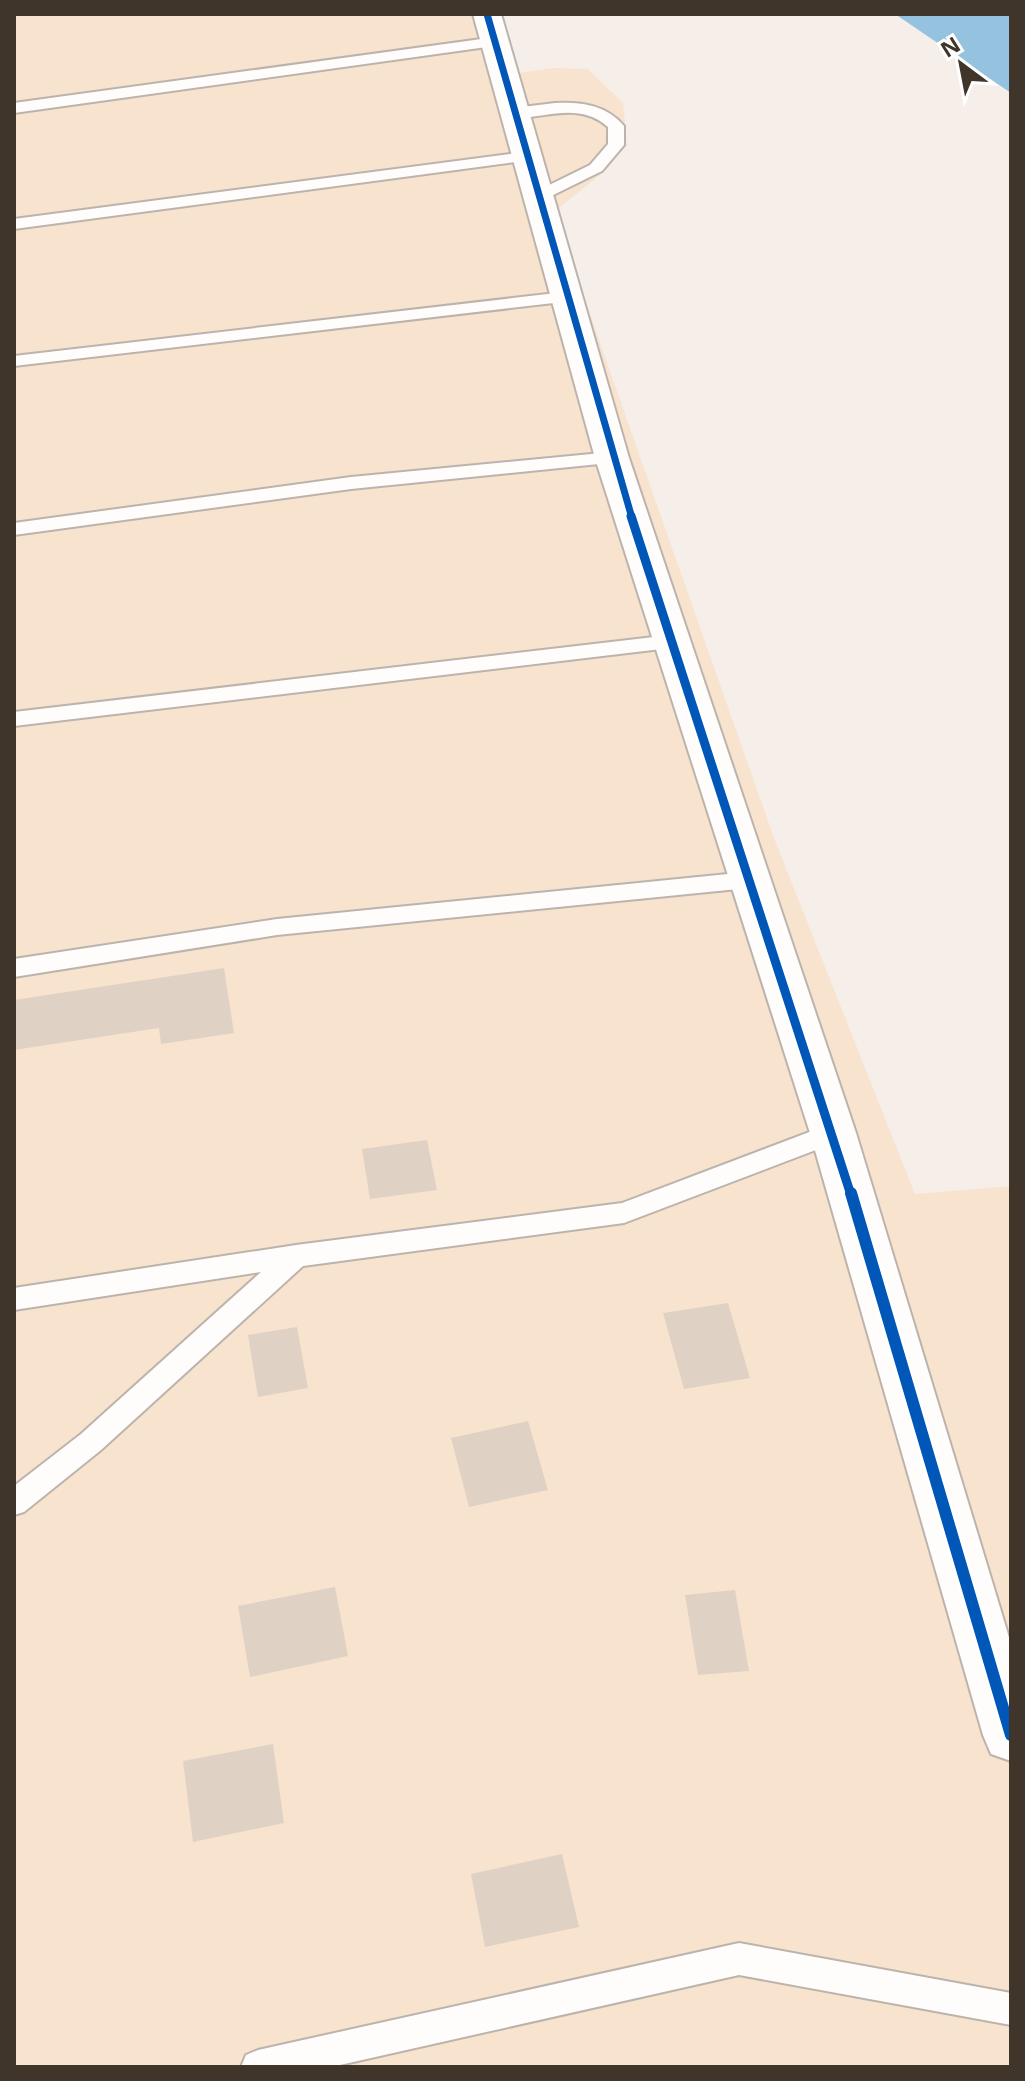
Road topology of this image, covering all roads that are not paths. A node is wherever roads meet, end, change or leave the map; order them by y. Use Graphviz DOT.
graph roads {
  1 [pos="487,14"];
  2 [pos="496,42"];
  3 [pos="14,108"];
  4 [pos="514,113"];
  5 [pos="525,157"];
  6 [pos="537,198"];
  7 [pos="14,224"];
  8 [pos="565,297"];
  9 [pos="14,361"];
  10 [pos="612,458"];
  11 [pos="14,529"];
  12 [pos="671,642"];
  13 [pos="14,719"];
  14 [pos="748,880"];
  15 [pos="14,968"];
  16 [pos="833,1133"];
  17 [pos="296,1256"];
  18 [pos="14,1299"];
  19 [pos="14,1503"];
  20 [pos="1011,1735"];
  21 [pos="1011,2009"];
  22 [pos="258,2067"];
  1 -- 2 [label="street"];
  2 -- 3 [label="lane"];
  2 -- 4 [label="street"];
  4 -- 5 [label="street"];
  4 -- 6 [label="lane"];
  5 -- 6 [label="street"];
  5 -- 7 [label="lane"];
  6 -- 8 [label="street"];
  8 -- 9 [label="lane"];
  8 -- 10 [label="street"];
  10 -- 11 [label="lane"];
  10 -- 12 [label="street"];
  12 -- 13 [label="lane"];
  12 -- 14 [label="street"];
  14 -- 15 [label="lane"];
  14 -- 16 [label="street"];
  16 -- 17 [label="lane"];
  16 -- 20 [label="street"];
  17 -- 18 [label="lane"];
  17 -- 19 [label="lane"];
  21 -- 22 [label="lane"];
}
